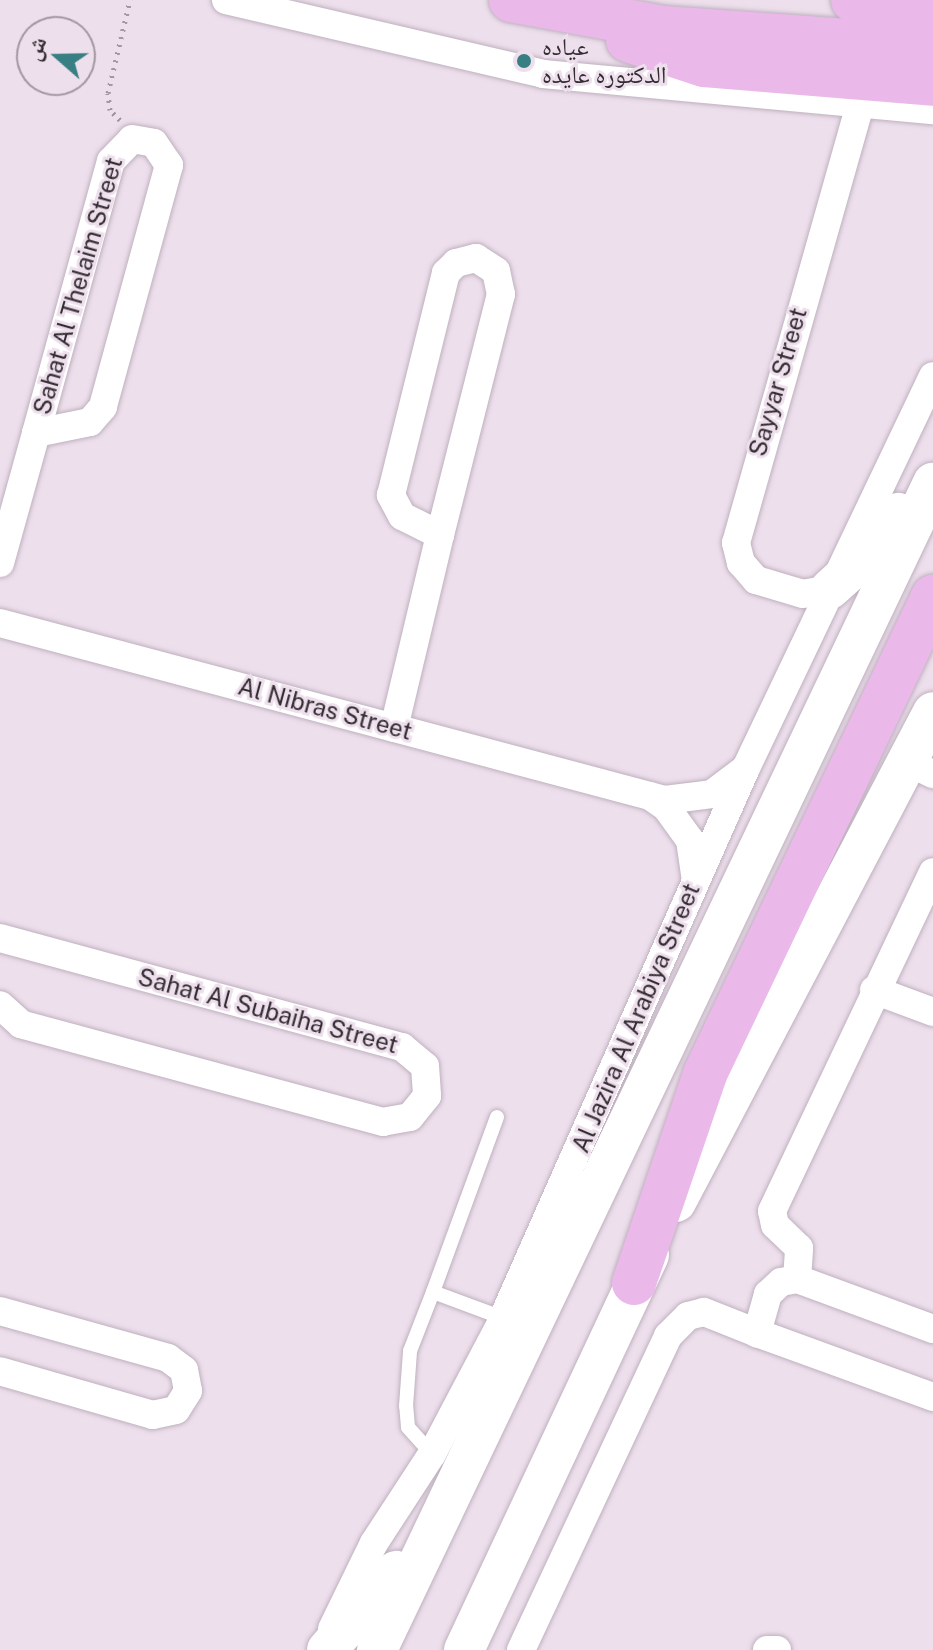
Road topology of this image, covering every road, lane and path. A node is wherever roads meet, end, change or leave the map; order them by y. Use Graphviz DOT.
graph roads {
  1 [pos="130,0"];
  2 [pos="226,0"];
  3 [pos="511,0"];
  4 [pos="853,0"];
  5 [pos="933,4"];
  6 [pos="580,15"];
  7 [pos="933,47"];
  8 [pos="933,84"];
  9 [pos="860,106"];
  10 [pos="933,110"];
  11 [pos="139,139"];
  12 [pos="933,376"];
  13 [pos="36,433"];
  14 [pos="933,469"];
  15 [pos="933,483"];
  16 [pos="440,535"];
  17 [pos="0,563"];
  18 [pos="830,589"];
  19 [pos="933,597"];
  20 [pos="0,623"];
  21 [pos="933,712"];
  22 [pos="394,728"];
  23 [pos="919,767"];
  24 [pos="746,768"];
  25 [pos="650,795"];
  26 [pos="933,872"];
  27 [pos="696,881"];
  28 [pos="0,938"];
  29 [pos="874,990"];
  30 [pos="0,1005"];
  31 [pos="933,1012"];
  32 [pos="497,1117"];
  33 [pos="797,1279"];
  34 [pos="634,1283"];
  35 [pos="433,1292"];
  36 [pos="0,1311"];
  37 [pos="503,1318"];
  38 [pos="933,1329"];
  39 [pos="757,1333"];
  40 [pos="0,1371"];
  41 [pos="933,1397"];
  42 [pos="432,1454"];
  43 [pos="444,1509"];
  44 [pos="485,1607"];
  45 [pos="324,1650"];
  46 [pos="377,1650"];
  47 [pos="464,1650"];
  48 [pos="487,1650"];
  49 [pos="521,1650"];
  50 [pos="767,1650"];
  51 [pos="777,1650"];
  1 -- 11 [label="path"];
  2 -- 9 [label="street"];
  3 -- 6 [label="main road"];
  4 -- 5 [label="main road"];
  6 -- 7 [label="main road"];
  6 -- 8 [label="main road"];
  9 -- 10 [label="street"];
  9 -- 18 [label="street, Sayyar Street"];
  11 -- 13 [label="street, Sahat Al Thelaim Street"];
  11 -- 13 [label="street, Sahat Al Thelaim Street"];
  12 -- 18 [label="street, Al Jazira Al Arabiya Street"];
  13 -- 17 [label="street, Sahat Al Thelaim Street"];
  14 -- 18 [label="main road"];
  15 -- 43 [label="main road, Al Jazira Al Arabiya Street"];
  16 -- 16 [label="street"];
  16 -- 22 [label="street"];
  18 -- 24 [label="street, Al Jazira Al Arabiya Street"];
  19 -- 34 [label="main road"];
  20 -- 22 [label="street, Al Nibras Street"];
  21 -- 23 [label="main road"];
  22 -- 25 [label="street, Al Nibras Street"];
  23 -- 34 [label="main road"];
  24 -- 25 [label="street, Al Nibras Street"];
  24 -- 27 [label="street, Al Jazira Al Arabiya Street"];
  25 -- 27 [label="street"];
  26 -- 29 [label="street"];
  27 -- 37 [label="street, Al Jazira Al Arabiya Street"];
  28 -- 30 [label="street, Sahat Al Subaiha Street"];
  29 -- 31 [label="street"];
  29 -- 33 [label="street"];
  32 -- 35 [label="lane"];
  33 -- 38 [label="street"];
  33 -- 39 [label="street"];
  34 -- 44 [label="main road"];
  35 -- 37 [label="lane"];
  35 -- 42 [label="lane"];
  36 -- 40 [label="street"];
  37 -- 42 [label="street, Al Jazira Al Arabiya Street"];
  39 -- 41 [label="street"];
  39 -- 49 [label="street"];
  42 -- 45 [label="street, Al Jazira Al Arabiya Street"];
  43 -- 45 [label="main road"];
  43 -- 46 [label="main road, Al Jazira Al Arabiya Street"];
  44 -- 47 [label="main road"];
  44 -- 48 [label="main road"];
  50 -- 51 [label="street"];
}
